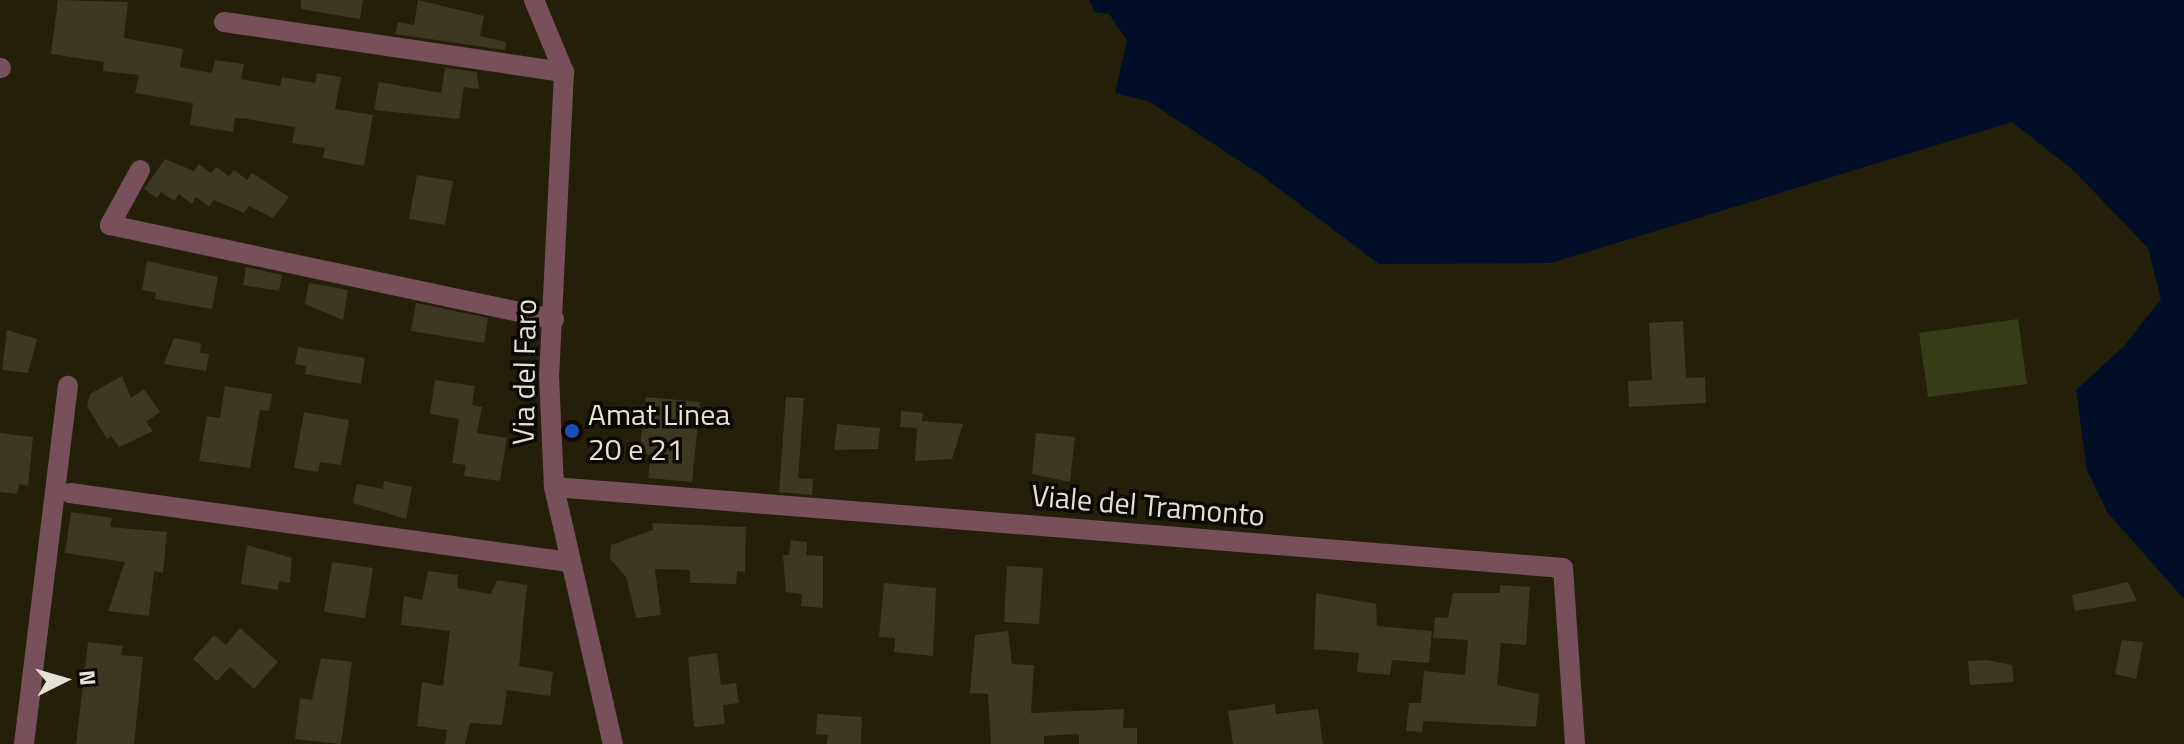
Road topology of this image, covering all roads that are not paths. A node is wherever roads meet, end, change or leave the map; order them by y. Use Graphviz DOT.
graph roads {
  1 [pos="534,0"];
  2 [pos="224,22"];
  3 [pos="564,72"];
  4 [pos="140,170"];
  5 [pos="554,319"];
  6 [pos="68,386"];
  7 [pos="554,487"];
  8 [pos="70,493"];
  9 [pos="569,562"];
  10 [pos="24,744"];
  11 [pos="613,744"];
  12 [pos="1575,744"];
  1 -- 3 [label="street, Via del Faro"];
  2 -- 3 [label="street"];
  3 -- 5 [label="street, Via del Faro"];
  4 -- 5 [label="street"];
  5 -- 7 [label="street, Via del Faro"];
  6 -- 10 [label="street"];
  7 -- 9 [label="street, Via del Faro"];
  7 -- 12 [label="street, Viale del Tramonto"];
  8 -- 9 [label="street"];
  9 -- 11 [label="street, Via del Faro"];
}
